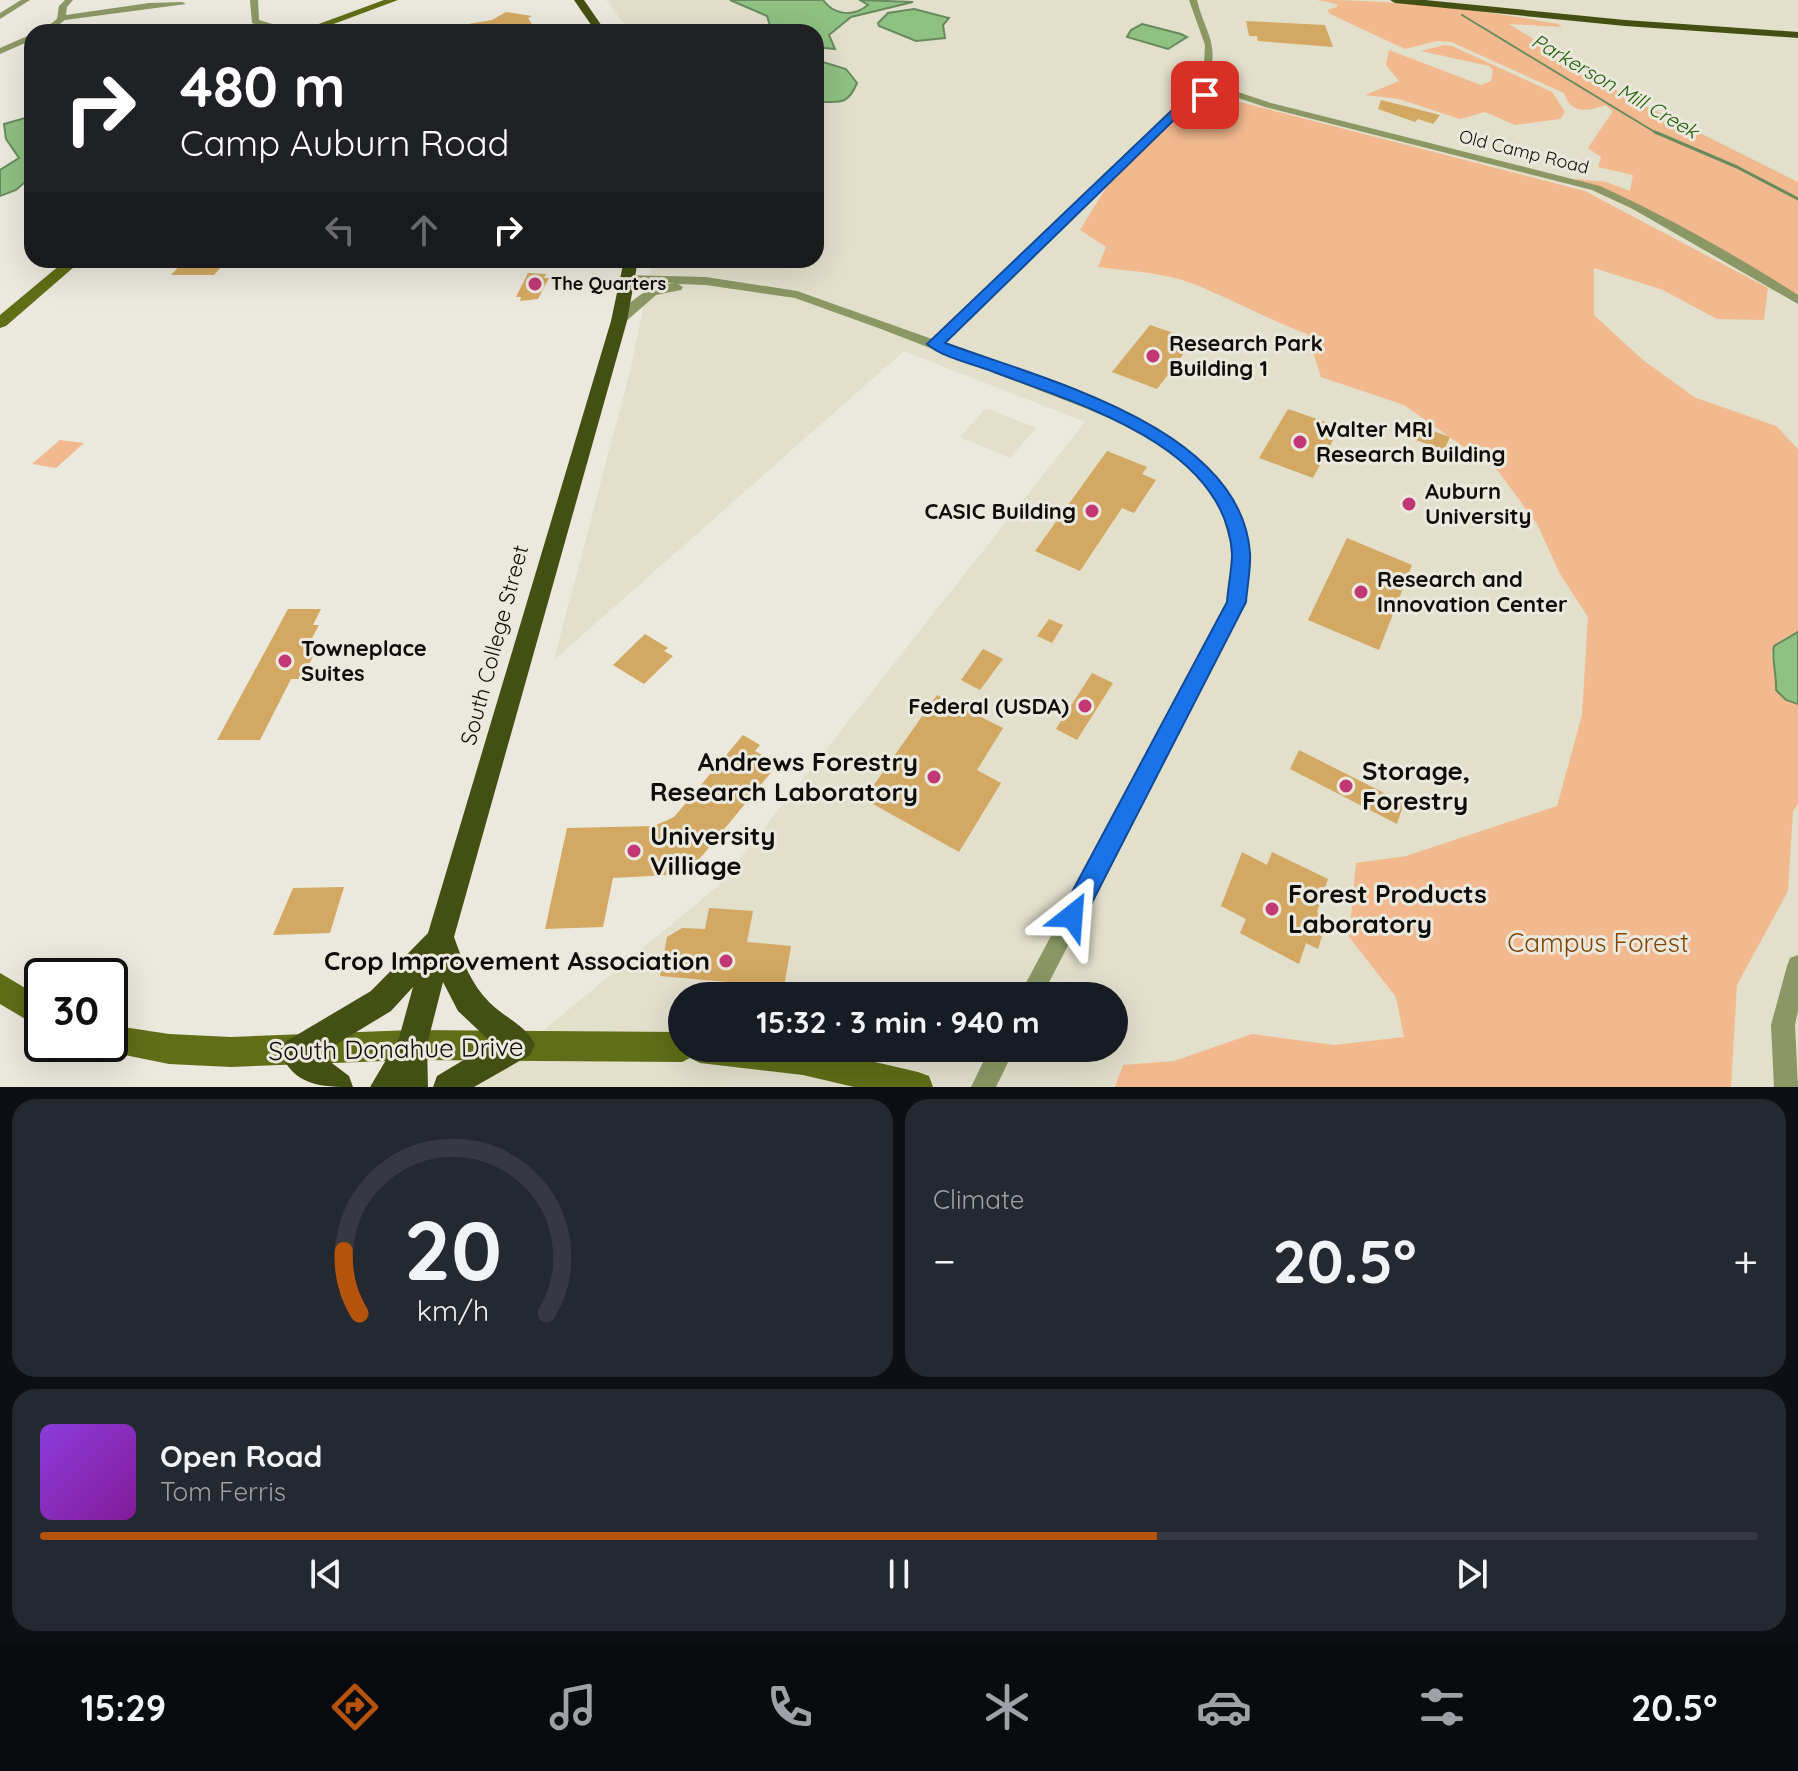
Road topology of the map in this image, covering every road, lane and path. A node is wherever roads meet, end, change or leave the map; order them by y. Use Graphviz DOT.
graph roads {
  1 [pos="26,0"];
  2 [pos="69,0"];
  3 [pos="254,0"];
  4 [pos="393,0"];
  5 [pos="579,0"];
  6 [pos="1193,0"];
  7 [pos="1202,0"];
  8 [pos="1395,0"];
  9 [pos="182,4"];
  10 [pos="0,17"];
  11 [pos="63,18"];
  12 [pos="55,24"];
  13 [pos="262,24"];
  14 [pos="325,24"];
  15 [pos="596,24"];
  16 [pos="1798,35"];
  17 [pos="24,40"];
  18 [pos="0,51"];
  19 [pos="1194,80"];
  20 [pos="1185,90"];
  21 [pos="1213,91"];
  22 [pos="1175,112"];
  23 [pos="65,268"];
  24 [pos="630,268"];
  25 [pos="628,282"];
  26 [pos="667,287"];
  27 [pos="1798,300"];
  28 [pos="806,301"];
  29 [pos="619,321"];
  30 [pos="0,323"];
  31 [pos="935,344"];
  32 [pos="441,938"];
  33 [pos="1798,966"];
  34 [pos="1037,982"];
  35 [pos="0,987"];
  36 [pos="24,1003"];
  37 [pos="128,1043"];
  38 [pos="412,1045"];
  39 [pos="520,1045"];
  40 [pos="668,1047"];
  41 [pos="295,1052"];
  42 [pos="812,1062"];
  43 [pos="996,1062"];
  44 [pos="338,1087"];
  45 [pos="385,1087"];
  46 [pos="413,1087"];
  47 [pos="448,1087"];
  48 [pos="918,1087"];
  49 [pos="983,1087"];
  50 [pos="1786,1087"];
  1 -- 10 [label="street"];
  2 -- 11 [label="street"];
  3 -- 13 [label="street"];
  4 -- 14 [label="street"];
  5 -- 15 [label="main road"];
  6 -- 19 [label="street"];
  7 -- 21 [label="street"];
  8 -- 16 [label="main road"];
  9 -- 11 [label="street"];
  11 -- 12 [label="street"];
  17 -- 18 [label="street"];
  19 -- 20 [label="street"];
  19 -- 21 [label="street"];
  20 -- 21 [label="street"];
  20 -- 22 [label="street"];
  21 -- 22 [label="street"];
  21 -- 27 [label="street, Old Camp Road"];
  22 -- 31 [label="street"];
  23 -- 30 [label="street"];
  24 -- 25 [label="main road, South College Street"];
  25 -- 26 [label="street"];
  25 -- 28 [label="street"];
  25 -- 29 [label="main road, South College Street"];
  26 -- 28 [label="street"];
  26 -- 29 [label="street"];
  28 -- 31 [label="street"];
  29 -- 32 [label="main road, South College Street"];
  31 -- 34 [label="street"];
  32 -- 38 [label="main road, South College Street"];
  32 -- 39 [label="main road"];
  32 -- 41 [label="main road"];
  33 -- 50 [label="street"];
  35 -- 36 [label="street"];
  37 -- 41 [label="street, South Donahue Drive"];
  38 -- 39 [label="street, South Donahue Drive"];
  38 -- 41 [label="street, South Donahue Drive"];
  38 -- 45 [label="main road, South College Street"];
  38 -- 46 [label="main road, South College Street"];
  39 -- 40 [label="street, South Donahue Drive"];
  39 -- 47 [label="main road"];
  41 -- 44 [label="main road"];
  42 -- 48 [label="street"];
  43 -- 49 [label="street"];
}
